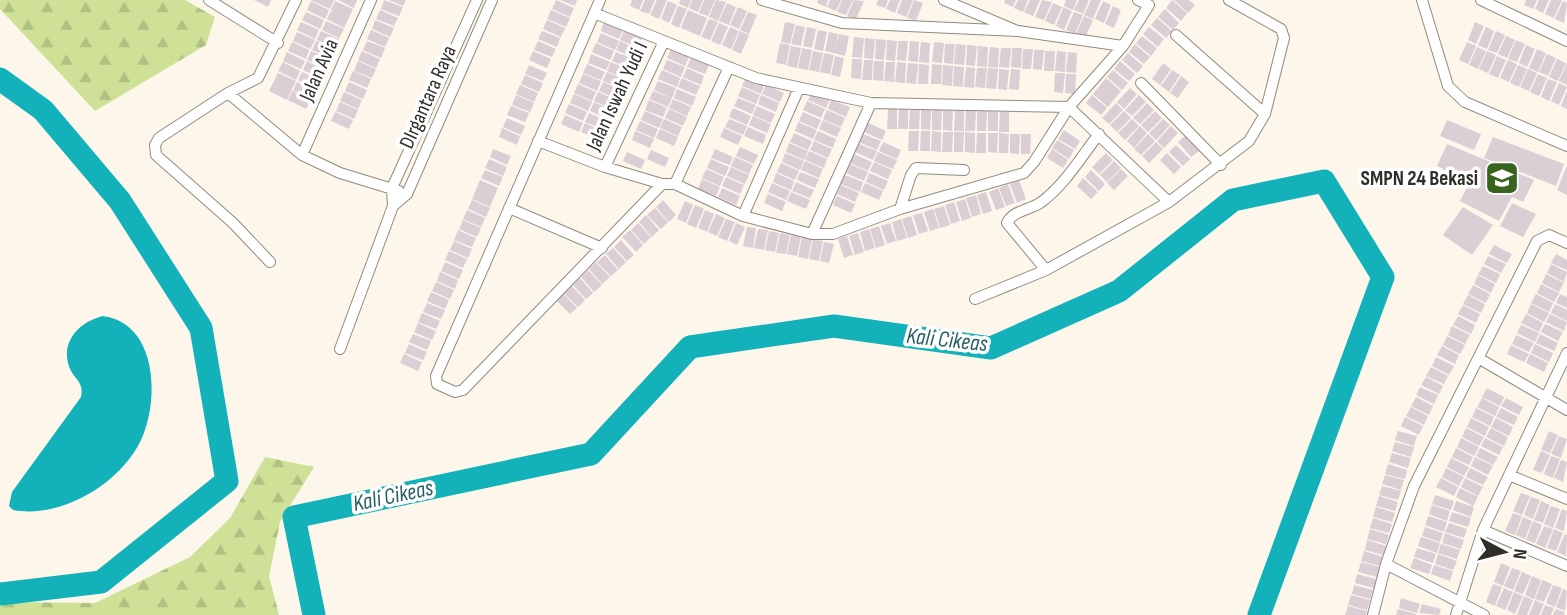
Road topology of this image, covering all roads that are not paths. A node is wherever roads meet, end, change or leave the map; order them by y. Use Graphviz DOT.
graph roads {
  1 [pos="296,0"];
  2 [pos="371,0"];
  3 [pos="477,0"];
  4 [pos="492,0"];
  5 [pos="600,0"];
  6 [pos="762,0"];
  7 [pos="944,0"];
  8 [pos="1230,0"];
  9 [pos="1422,0"];
  10 [pos="1481,0"];
  11 [pos="212,1"];
  12 [pos="1146,2"];
  13 [pos="594,13"];
  14 [pos="1018,31"];
  15 [pos="1176,35"];
  16 [pos="462,37"];
  17 [pos="664,41"];
  18 [pos="1567,41"];
  19 [pos="473,42"];
  20 [pos="278,43"];
  21 [pos="1123,47"];
  22 [pos="729,67"];
  23 [pos="1141,83"];
  24 [pos="799,88"];
  25 [pos="228,93"];
  26 [pos="871,103"];
  27 [pos="1069,107"];
  28 [pos="1265,114"];
  29 [pos="1099,134"];
  30 [pos="538,141"];
  31 [pos="1567,146"];
  32 [pos="302,155"];
  33 [pos="1222,165"];
  34 [pos="605,167"];
  35 [pos="964,170"];
  36 [pos="662,184"];
  37 [pos="676,184"];
  38 [pos="392,188"];
  39 [pos="407,194"];
  40 [pos="1169,202"];
  41 [pos="394,206"];
  42 [pos="509,208"];
  43 [pos="900,209"];
  44 [pos="743,216"];
  45 [pos="812,234"];
  46 [pos="1567,243"];
  47 [pos="602,248"];
  48 [pos="270,262"];
  49 [pos="1046,270"];
  50 [pos="975,299"];
  51 [pos="340,349"];
  52 [pos="1567,353"];
  53 [pos="1480,359"];
  54 [pos="1545,399"];
  55 [pos="1567,410"];
  56 [pos="1509,475"];
  57 [pos="1567,499"];
  58 [pos="1483,530"];
  59 [pos="1386,564"];
  60 [pos="1567,566"];
  61 [pos="1458,609"];
  62 [pos="1373,615"];
  63 [pos="1484,615"];
  1 -- 20 [label="street"];
  2 -- 32 [label="street, Jalan Avia"];
  3 -- 16 [label="street, DIrgantara Raya"];
  4 -- 19 [label="street, DIrgantara Raya"];
  5 -- 13 [label="street"];
  6 -- 14 [label="street"];
  7 -- 14 [label="street"];
  8 -- 28 [label="street"];
  9 -- 31 [label="street"];
  10 -- 18 [label="street"];
  11 -- 20 [label="street"];
  12 -- 21 [label="street"];
  13 -- 17 [label="street"];
  13 -- 30 [label="street"];
  14 -- 21 [label="street"];
  15 -- 28 [label="street"];
  16 -- 19 [label="street"];
  16 -- 38 [label="street, DIrgantara Raya"];
  17 -- 22 [label="street"];
  17 -- 34 [label="street, Jalan Iswah Yudi I"];
  19 -- 39 [label="street, DIrgantara Raya"];
  20 -- 25 [label="street"];
  21 -- 27 [label="street"];
  22 -- 24 [label="street"];
  22 -- 37 [label="street"];
  23 -- 33 [label="street"];
  24 -- 26 [label="street"];
  24 -- 44 [label="street"];
  25 -- 32 [label="street"];
  25 -- 48 [label="street"];
  26 -- 27 [label="street"];
  26 -- 45 [label="street"];
  27 -- 29 [label="street"];
  27 -- 43 [label="street"];
  28 -- 33 [label="street"];
  29 -- 40 [label="street"];
  29 -- 49 [label="street"];
  30 -- 34 [label="street"];
  30 -- 42 [label="street"];
  32 -- 38 [label="street"];
  33 -- 40 [label="street"];
  34 -- 36 [label="street"];
  35 -- 43 [label="street"];
  36 -- 37 [label="street"];
  36 -- 47 [label="street"];
  37 -- 44 [label="street"];
  38 -- 39 [label="street"];
  38 -- 41 [label="street, DIrgantara Raya"];
  39 -- 41 [label="street, DIrgantara Raya"];
  40 -- 49 [label="street"];
  41 -- 51 [label="street, DIrgantara Raya"];
  42 -- 47 [label="street"];
  42 -- 47 [label="street"];
  43 -- 45 [label="street"];
  44 -- 45 [label="street"];
  46 -- 53 [label="street"];
  49 -- 50 [label="street"];
  52 -- 54 [label="street"];
  53 -- 54 [label="street"];
  53 -- 59 [label="street"];
  54 -- 55 [label="street"];
  54 -- 56 [label="street"];
  56 -- 57 [label="street"];
  56 -- 58 [label="street"];
  58 -- 60 [label="street"];
  58 -- 61 [label="street"];
  59 -- 61 [label="street"];
  59 -- 62 [label="street"];
  61 -- 63 [label="street"];
}
